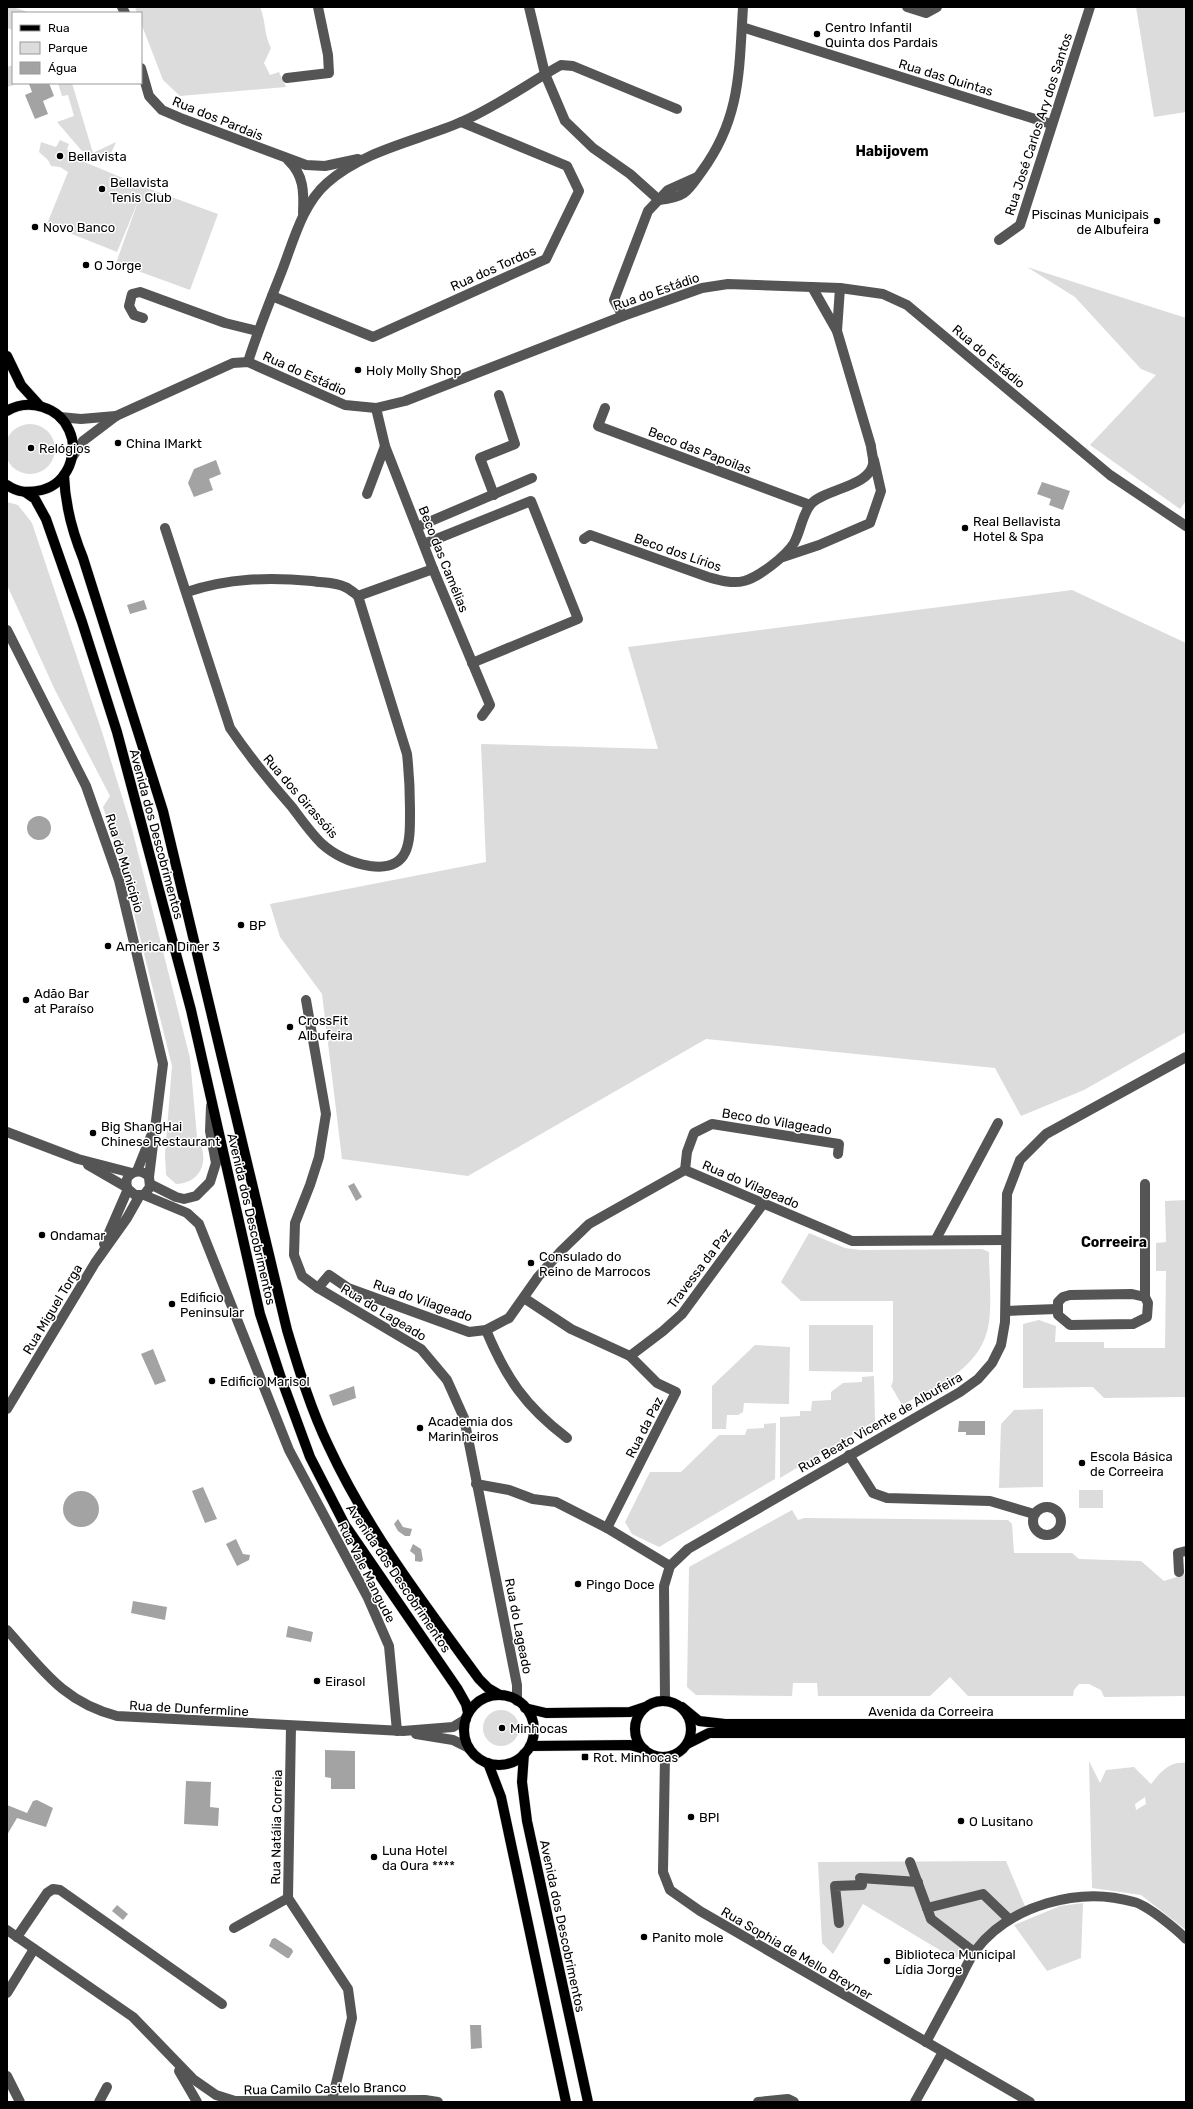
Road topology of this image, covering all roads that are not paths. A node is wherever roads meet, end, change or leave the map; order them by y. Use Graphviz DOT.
graph roads {
  1 [pos="318,7"];
  2 [pos="529,7"];
  3 [pos="743,7"];
  4 [pos="907,7"];
  5 [pos="937,7"];
  6 [pos="1090,7"];
  7 [pos="742,27"];
  8 [pos="142,72"];
  9 [pos="546,74"];
  10 [pos="288,78"];
  11 [pos="677,109"];
  12 [pos="461,122"];
  13 [pos="1052,124"];
  14 [pos="368,157"];
  15 [pos="287,158"];
  16 [pos="659,200"];
  17 [pos="303,218"];
  18 [pos="999,240"];
  19 [pos="812,287"];
  20 [pos="840,288"];
  21 [pos="272,296"];
  22 [pos="623,316"];
  23 [pos="143,318"];
  24 [pos="257,331"];
  25 [pos="837,331"];
  26 [pos="7,356"];
  27 [pos="248,362"];
  28 [pos="499,395"];
  29 [pos="40,406"];
  30 [pos="376,408"];
  31 [pos="605,408"];
  32 [pos="7,411"];
  33 [pos="60,416"];
  34 [pos="116,416"];
  35 [pos="385,446"];
  36 [pos="871,446"];
  37 [pos="71,460"];
  38 [pos="64,476"];
  39 [pos="532,478"];
  40 [pos="9,488"];
  41 [pos="25,492"];
  42 [pos="367,494"];
  43 [pos="494,495"];
  44 [pos="810,505"];
  45 [pos="1186,526"];
  46 [pos="417,527"];
  47 [pos="165,528"];
  48 [pos="584,539"];
  49 [pos="424,544"];
  50 [pos="782,557"];
  51 [pos="433,569"];
  52 [pos="187,592"];
  53 [pos="358,596"];
  54 [pos="7,630"];
  55 [pos="472,663"];
  56 [pos="482,716"];
  57 [pos="306,1000"];
  58 [pos="1184,1060"];
  59 [pos="211,1096"];
  60 [pos="157,1120"];
  61 [pos="998,1123"];
  62 [pos="7,1132"];
  63 [pos="838,1154"];
  64 [pos="78,1159"];
  65 [pos="685,1170"];
  66 [pos="134,1172"];
  67 [pos="150,1180"];
  68 [pos="1145,1184"];
  69 [pos="127,1188"];
  70 [pos="142,1195"];
  71 [pos="762,1204"];
  72 [pos="936,1239"];
  73 [pos="1006,1240"];
  74 [pos="95,1263"];
  75 [pos="318,1288"];
  76 [pos="1145,1297"];
  77 [pos="524,1298"];
  78 [pos="1057,1309"];
  79 [pos="1006,1311"];
  80 [pos="486,1330"];
  81 [pos="630,1356"];
  82 [pos="7,1409"];
  83 [pos="567,1438"];
  84 [pos="849,1455"];
  85 [pos="476,1484"];
  86 [pos="1034,1514"];
  87 [pos="607,1528"];
  88 [pos="1186,1551"];
  89 [pos="670,1566"];
  90 [pos="1179,1572"];
  91 [pos="7,1630"];
  92 [pos="500,1695"];
  93 [pos="665,1700"];
  94 [pos="517,1701"];
  95 [pos="645,1707"];
  96 [pos="682,1707"];
  97 [pos="525,1708"];
  98 [pos="467,1716"];
  99 [pos="1186,1724"];
  100 [pos="291,1726"];
  101 [pos="400,1731"];
  102 [pos="1186,1733"];
  103 [pos="687,1744"];
  104 [pos="469,1748"];
  105 [pos="644,1749"];
  106 [pos="527,1750"];
  107 [pos="665,1757"];
  108 [pos="488,1763"];
  109 [pos="910,1862"];
  110 [pos="918,1882"];
  111 [pos="288,1898"];
  112 [pos="927,1908"];
  113 [pos="1009,1919"];
  114 [pos="839,1923"];
  115 [pos="234,1928"];
  116 [pos="7,1930"];
  117 [pos="16,1937"];
  118 [pos="1186,1939"];
  119 [pos="34,1950"];
  120 [pos="974,1952"];
  121 [pos="7,1993"];
  122 [pos="222,2004"];
  123 [pos="926,2042"];
  124 [pos="943,2052"];
  125 [pos="174,2061"];
  126 [pos="7,2076"];
  127 [pos="107,2087"];
  128 [pos="332,2100"];
  129 [pos="426,2101"];
  130 [pos="20,2102"];
  131 [pos="99,2102"];
  132 [pos="197,2102"];
  133 [pos="234,2102"];
  134 [pos="438,2102"];
  135 [pos="566,2102"];
  136 [pos="588,2102"];
  137 [pos="758,2102"];
  138 [pos="794,2102"];
  139 [pos="915,2102"];
  140 [pos="1030,2102"];
  1 -- 10 [label="street"];
  2 -- 9 [label="street"];
  3 -- 7 [label="street"];
  4 -- 5 [label="street"];
  6 -- 13 [label="street, Rua José Carlos Ary dos Santos"];
  7 -- 13 [label="street, Rua das Quintas"];
  7 -- 16 [label="street"];
  8 -- 15 [label="street, Rua dos Pardais"];
  9 -- 11 [label="street"];
  9 -- 12 [label="street"];
  9 -- 16 [label="street"];
  12 -- 14 [label="street"];
  12 -- 21 [label="street, Rua dos Tordos"];
  13 -- 18 [label="street, Rua José Carlos Ary dos Santos"];
  14 -- 15 [label="street, Rua dos Pardais"];
  14 -- 17 [label="street"];
  15 -- 17 [label="street"];
  16 -- 22 [label="street"];
  17 -- 21 [label="street"];
  19 -- 20 [label="street, Rua do Estádio"];
  19 -- 22 [label="street, Rua do Estádio"];
  19 -- 25 [label="street"];
  20 -- 25 [label="street"];
  20 -- 45 [label="street, Rua do Estádio"];
  21 -- 24 [label="street"];
  22 -- 30 [label="street, Rua do Estádio"];
  23 -- 24 [label="street"];
  24 -- 27 [label="street"];
  25 -- 36 [label="street"];
  26 -- 29 [label="main road"];
  27 -- 30 [label="street, Rua do Estádio"];
  27 -- 34 [label="street, Rua do Estádio"];
  28 -- 43 [label="street"];
  29 -- 32 [label="main road"];
  29 -- 33 [label="main road"];
  30 -- 35 [label="street, Beco das Camélias"];
  31 -- 44 [label="street, Beco das Papoilas"];
  33 -- 34 [label="street"];
  33 -- 37 [label="main road"];
  34 -- 37 [label="street"];
  35 -- 42 [label="street"];
  35 -- 46 [label="street, Beco das Camélias"];
  36 -- 44 [label="street"];
  36 -- 50 [label="street"];
  37 -- 38 [label="main road"];
  38 -- 41 [label="main road"];
  38 -- 92 [label="main road, Avenida dos Descobrimentos"];
  39 -- 43 [label="street"];
  40 -- 41 [label="main road"];
  41 -- 59 [label="main road, Avenida dos Descobrimentos"];
  43 -- 46 [label="street"];
  44 -- 50 [label="street"];
  46 -- 49 [label="street, Beco das Camélias"];
  47 -- 52 [label="street, Rua dos Girassóis"];
  48 -- 50 [label="street, Beco dos Lírios"];
  49 -- 51 [label="street, Beco das Camélias"];
  49 -- 55 [label="street"];
  51 -- 53 [label="street"];
  51 -- 55 [label="street, Beco das Camélias"];
  52 -- 53 [label="street"];
  52 -- 53 [label="street, Rua dos Girassóis"];
  54 -- 60 [label="street, Rua do Município"];
  55 -- 56 [label="street, Beco das Camélias"];
  57 -- 75 [label="street, Rua do Lageado"];
  58 -- 73 [label="street, Rua Beato Vicente de Albufeira"];
  59 -- 67 [label="street"];
  59 -- 98 [label="main road, Avenida dos Descobrimentos"];
  60 -- 66 [label="street"];
  60 -- 67 [label="street"];
  61 -- 72 [label="street"];
  62 -- 64 [label="street"];
  63 -- 65 [label="street, Beco do Vilageado"];
  64 -- 66 [label="street"];
  64 -- 69 [label="street"];
  65 -- 71 [label="street, Rua do Vilageado"];
  65 -- 77 [label="street, Rua do Vilageado"];
  66 -- 67 [label="street"];
  66 -- 69 [label="street"];
  67 -- 70 [label="street"];
  68 -- 76 [label="street"];
  69 -- 70 [label="street"];
  69 -- 74 [label="street"];
  70 -- 74 [label="street"];
  70 -- 101 [label="street, Rua Vale Mangude"];
  71 -- 72 [label="street, Rua do Vilageado"];
  71 -- 81 [label="street, Travessa da Paz"];
  72 -- 73 [label="street, Rua do Vilageado"];
  73 -- 79 [label="street, Rua Beato Vicente de Albufeira"];
  74 -- 82 [label="street, Rua Miguel Torga"];
  75 -- 80 [label="street, Rua do Vilageado"];
  75 -- 85 [label="street, Rua do Lageado"];
  76 -- 78 [label="street"];
  76 -- 78 [label="street"];
  77 -- 80 [label="street, Rua do Vilageado"];
  77 -- 81 [label="street, Rua da Paz"];
  78 -- 79 [label="street"];
  79 -- 84 [label="street, Rua Beato Vicente de Albufeira"];
  80 -- 83 [label="street"];
  81 -- 87 [label="street, Rua da Paz"];
  84 -- 86 [label="street"];
  84 -- 89 [label="street, Rua Beato Vicente de Albufeira"];
  85 -- 87 [label="street"];
  85 -- 94 [label="street, Rua do Lageado"];
  87 -- 89 [label="street"];
  88 -- 90 [label="street"];
  89 -- 93 [label="street, Rua Beato Vicente de Albufeira"];
  91 -- 100 [label="street, Rua de Dunfermline"];
  92 -- 94 [label="main road"];
  92 -- 98 [label="main road"];
  93 -- 95 [label="main road"];
  93 -- 96 [label="main road"];
  94 -- 97 [label="main road"];
  95 -- 97 [label="main road"];
  95 -- 105 [label="main road"];
  96 -- 99 [label="main road, Avenida da Correeira"];
  96 -- 103 [label="main road"];
  97 -- 106 [label="main road"];
  98 -- 101 [label="street, Rua de Dunfermline"];
  98 -- 104 [label="main road"];
  100 -- 101 [label="street, Rua de Dunfermline"];
  100 -- 111 [label="street, Rua Natália Correia"];
  101 -- 104 [label="street, Rua de Dunfermline"];
  102 -- 103 [label="main road, Avenida da Correeira"];
  103 -- 107 [label="main road"];
  104 -- 108 [label="main road"];
  105 -- 106 [label="main road"];
  105 -- 107 [label="main road"];
  106 -- 108 [label="main road"];
  106 -- 136 [label="main road, Avenida dos Descobrimentos"];
  107 -- 123 [label="street, Rua Sophia de Mello Breyner"];
  108 -- 135 [label="main road"];
  109 -- 110 [label="street"];
  110 -- 112 [label="street"];
  110 -- 114 [label="street"];
  111 -- 115 [label="street"];
  111 -- 128 [label="street, Rua Natália Correia"];
  112 -- 113 [label="street"];
  112 -- 120 [label="street"];
  113 -- 118 [label="street"];
  113 -- 120 [label="street"];
  116 -- 117 [label="street, Rua Camilo Castelo Branco"];
  117 -- 119 [label="street, Rua Camilo Castelo Branco"];
  117 -- 122 [label="street"];
  119 -- 121 [label="street"];
  119 -- 125 [label="street, Rua Camilo Castelo Branco"];
  120 -- 123 [label="street"];
  123 -- 124 [label="street, Rua Sophia de Mello Breyner"];
  124 -- 139 [label="street"];
  124 -- 140 [label="street, Rua Sophia de Mello Breyner"];
  125 -- 132 [label="street"];
  125 -- 133 [label="street, Rua Camilo Castelo Branco"];
  126 -- 130 [label="street"];
  127 -- 131 [label="street"];
  128 -- 129 [label="street, Rua Camilo Castelo Branco"];
  128 -- 133 [label="street, Rua Camilo Castelo Branco"];
  129 -- 134 [label="street, Rua Camilo Castelo Branco"];
  137 -- 138 [label="street"];
}
